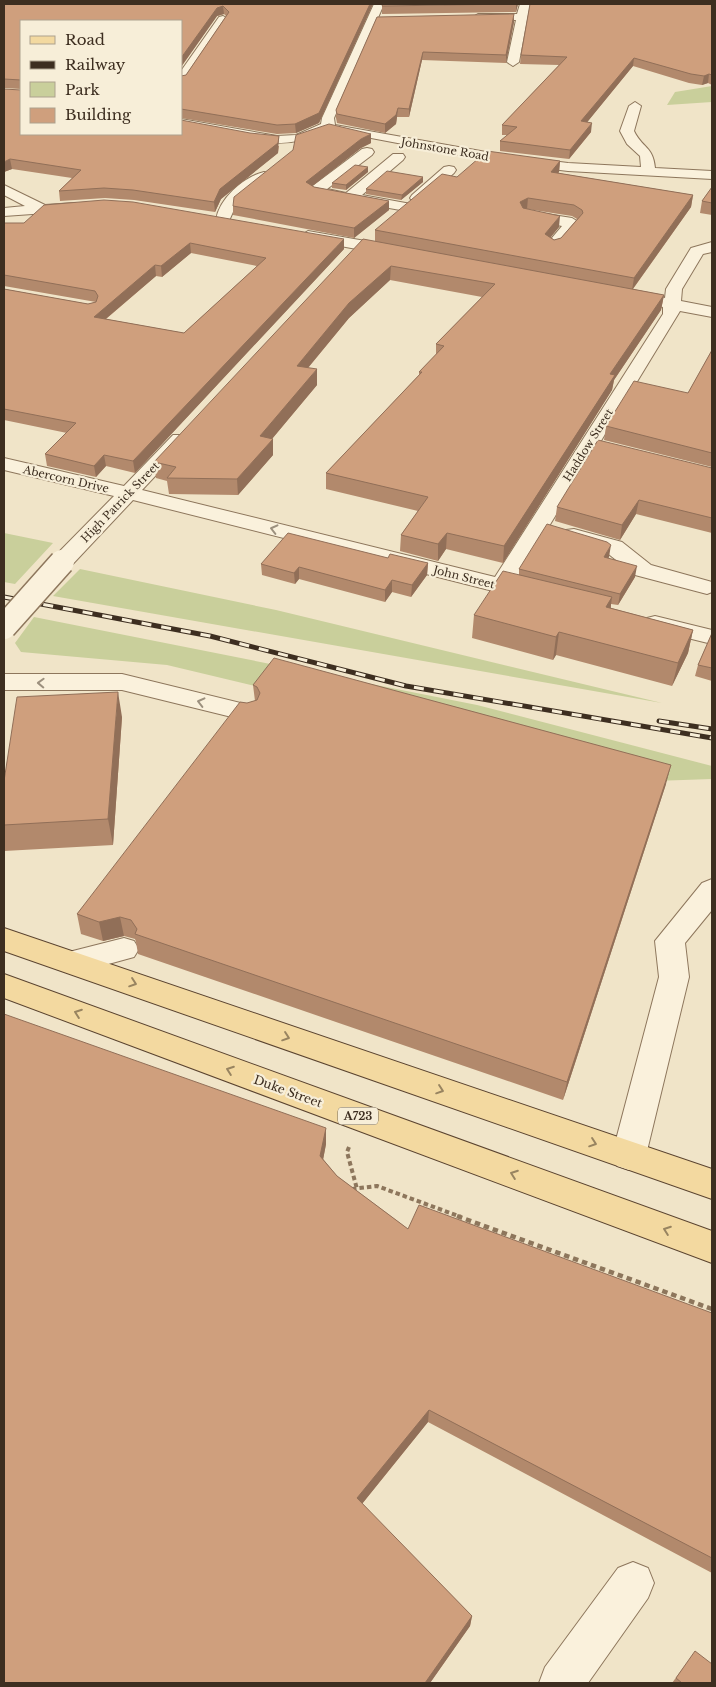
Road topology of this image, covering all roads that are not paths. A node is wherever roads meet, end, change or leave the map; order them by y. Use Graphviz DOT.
graph roads {
  1 [pos="379,4"];
  2 [pos="525,4"];
  3 [pos="466,17"];
  4 [pos="522,17"];
  5 [pos="223,19"];
  6 [pos="513,62"];
  7 [pos="182,79"];
  8 [pos="635,106"];
  9 [pos="182,123"];
  10 [pos="328,126"];
  11 [pos="288,140"];
  12 [pos="367,152"];
  13 [pos="287,155"];
  14 [pos="647,155"];
  15 [pos="666,156"];
  16 [pos="398,157"];
  17 [pos="272,169"];
  18 [pos="449,170"];
  19 [pos="649,172"];
  20 [pos="670,173"];
  21 [pos="712,175"];
  22 [pos="663,188"];
  23 [pos="4,189"];
  24 [pos="350,198"];
  25 [pos="87,206"];
  26 [pos="406,207"];
  27 [pos="42,209"];
  28 [pos="4,212"];
  29 [pos="527,215"];
  30 [pos="206,217"];
  31 [pos="393,218"];
  32 [pos="223,220"];
  33 [pos="243,224"];
  34 [pos="291,232"];
  35 [pos="366,240"];
  36 [pos="554,245"];
  37 [pos="712,246"];
  38 [pos="408,254"];
  39 [pos="346,259"];
  40 [pos="614,293"];
  41 [pos="673,304"];
  42 [pos="712,312"];
  43 [pos="192,427"];
  44 [pos="588,444"];
  45 [pos="607,449"];
  46 [pos="4,464"];
  47 [pos="129,493"];
  48 [pos="539,525"];
  49 [pos="501,586"];
  50 [pos="707,587"];
  51 [pos="549,597"];
  52 [pos="635,618"];
  53 [pos="4,627"];
  54 [pos="712,637"];
  55 [pos="4,682"];
  56 [pos="248,713"];
  57 [pos="712,890"];
  58 [pos="4,939"];
  59 [pos="124,949"];
  60 [pos="72,962"];
  61 [pos="4,986"];
  62 [pos="629,1155"];
  63 [pos="712,1184"];
  64 [pos="712,1247"];
  65 [pos="633,1583"];
  66 [pos="561,1683"];
  1 -- 10 [label="street"];
  2 -- 4 [label="street"];
  3 -- 4 [label="street"];
  4 -- 6 [label="street"];
  5 -- 7 [label="street"];
  8 -- 14 [label="street"];
  9 -- 11 [label="street"];
  10 -- 11 [label="street"];
  10 -- 19 [label="street, Johnstone Road"];
  11 -- 13 [label="street"];
  12 -- 24 [label="street"];
  14 -- 15 [label="street"];
  14 -- 19 [label="street"];
  16 -- 24 [label="street"];
  17 -- 32 [label="street"];
  18 -- 26 [label="street"];
  19 -- 20 [label="street, Johnstone Road"];
  20 -- 21 [label="street, Johnstone Road"];
  20 -- 22 [label="street"];
  23 -- 27 [label="street"];
  24 -- 26 [label="street"];
  25 -- 27 [label="street"];
  26 -- 31 [label="street"];
  27 -- 28 [label="street"];
  29 -- 36 [label="street"];
  30 -- 32 [label="street"];
  32 -- 33 [label="street"];
  34 -- 35 [label="street"];
  35 -- 38 [label="street"];
  35 -- 39 [label="street"];
  37 -- 41 [label="street, Haddow Street"];
  40 -- 41 [label="street"];
  41 -- 42 [label="street"];
  41 -- 44 [label="street, Haddow Street"];
  43 -- 47 [label="street, High Patrick Street"];
  44 -- 45 [label="street"];
  44 -- 48 [label="street, Haddow Street"];
  46 -- 47 [label="street, Abercorn Drive"];
  49 -- 47 [label="street, John Street, one-way"];
  47 -- 53 [label="street, High Patrick Street, bridge"];
  48 -- 49 [label="street, Haddow Street"];
  48 -- 50 [label="street"];
  49 -- 51 [label="street, John Street"];
  52 -- 54 [label="street"];
  56 -- 55 [label="street, one-way"];
  57 -- 62 [label="street"];
  58 -- 60 [label="main road"];
  59 -- 60 [label="street"];
  60 -- 62 [label="main road, one-way"];
  64 -- 61 [label="main road, Duke Street / A723, one-way"];
  62 -- 63 [label="main road"];
  65 -- 66 [label="street"];
}
